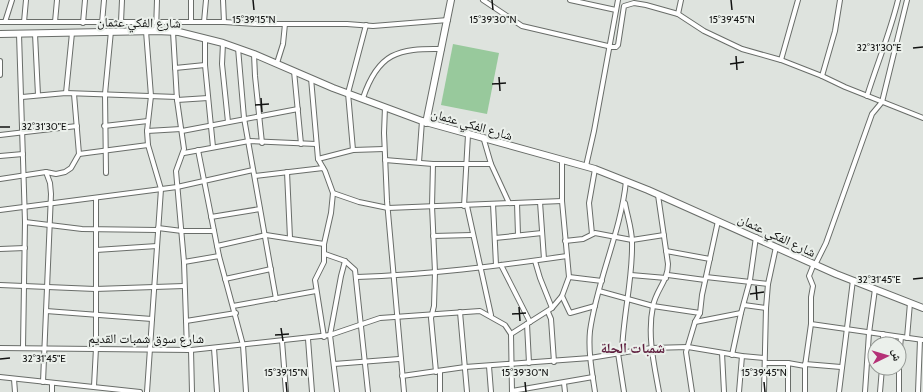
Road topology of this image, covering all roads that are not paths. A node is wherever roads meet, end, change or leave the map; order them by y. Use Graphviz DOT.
graph roads {
  1 [pos="12,0"];
  2 [pos="26,0"];
  3 [pos="58,0"];
  4 [pos="85,0"];
  5 [pos="104,0"];
  6 [pos="122,0"];
  7 [pos="157,0"];
  8 [pos="191,0"];
  9 [pos="206,0"];
  10 [pos="223,0"];
  11 [pos="451,0"];
  12 [pos="483,0"];
  13 [pos="570,0"];
  14 [pos="618,0"];
  15 [pos="625,0"];
  16 [pos="681,0"];
  17 [pos="798,0"];
  18 [pos="840,0"];
  19 [pos="898,0"];
  20 [pos="907,0"];
  21 [pos="624,6"];
  22 [pos="616,10"];
  23 [pos="678,14"];
  24 [pos="448,20"];
  25 [pos="2,22"];
  26 [pos="24,22"];
  27 [pos="55,22"];
  28 [pos="121,22"];
  29 [pos="157,22"];
  30 [pos="191,22"];
  31 [pos="204,22"];
  32 [pos="224,22"];
  33 [pos="83,23"];
  34 [pos="104,23"];
  35 [pos="285,24"];
  36 [pos="366,25"];
  37 [pos="108,31"];
  38 [pos="146,31"];
  39 [pos="156,31"];
  40 [pos="72,32"];
  41 [pos="173,32"];
  42 [pos="0,34"];
  43 [pos="19,34"];
  44 [pos="35,34"];
  45 [pos="205,38"];
  46 [pos="224,43"];
  47 [pos="610,47"];
  48 [pos="238,48"];
  49 [pos="442,49"];
  50 [pos="254,54"];
  51 [pos="781,60"];
  52 [pos="0,61"];
  53 [pos="277,63"];
  54 [pos="205,65"];
  55 [pos="175,68"];
  56 [pos="294,71"];
  57 [pos="0,75"];
  58 [pos="822,76"];
  59 [pos="311,78"];
  60 [pos="348,93"];
  61 [pos="66,94"];
  62 [pos="74,94"];
  63 [pos="105,94"];
  64 [pos="38,95"];
  65 [pos="151,96"];
  66 [pos="868,96"];
  67 [pos="22,97"];
  68 [pos="208,98"];
  69 [pos="363,98"];
  70 [pos="177,99"];
  71 [pos="882,102"];
  72 [pos="385,107"];
  73 [pos="298,109"];
  74 [pos="260,115"];
  75 [pos="244,118"];
  76 [pos="923,118"];
  77 [pos="148,121"];
  78 [pos="228,122"];
  79 [pos="424,122"];
  80 [pos="77,126"];
  81 [pos="104,126"];
  82 [pos="211,126"];
  83 [pos="181,130"];
  84 [pos="147,132"];
  85 [pos="22,133"];
  86 [pos="0,135"];
  87 [pos="468,135"];
  88 [pos="484,140"];
  89 [pos="249,141"];
  90 [pos="262,143"];
  91 [pos="301,144"];
  92 [pos="316,144"];
  93 [pos="148,145"];
  94 [pos="213,147"];
  95 [pos="384,149"];
  96 [pos="198,150"];
  97 [pos="353,150"];
  98 [pos="104,152"];
  99 [pos="184,153"];
  100 [pos="23,154"];
  101 [pos="79,154"];
  102 [pos="0,156"];
  103 [pos="318,159"];
  104 [pos="385,160"];
  105 [pos="562,160"];
  106 [pos="419,162"];
  107 [pos="433,164"];
  108 [pos="465,164"];
  109 [pos="491,164"];
  110 [pos="586,166"];
  111 [pos="323,168"];
  112 [pos="595,169"];
  113 [pos="253,170"];
  114 [pos="46,172"];
  115 [pos="287,172"];
  116 [pos="106,173"];
  117 [pos="24,175"];
  118 [pos="255,176"];
  119 [pos="0,178"];
  120 [pos="205,181"];
  121 [pos="626,181"];
  122 [pos="177,187"];
  123 [pos="161,189"];
  124 [pos="333,193"];
  125 [pos="658,195"];
  126 [pos="96,198"];
  127 [pos="624,200"];
  128 [pos="562,201"];
  129 [pos="540,202"];
  130 [pos="509,203"];
  131 [pos="516,203"];
  132 [pos="50,204"];
  133 [pos="493,204"];
  134 [pos="432,206"];
  135 [pos="465,206"];
  136 [pos="24,207"];
  137 [pos="388,208"];
  138 [pos="260,209"];
  139 [pos="0,210"];
  140 [pos="211,217"];
  141 [pos="718,221"];
  142 [pos="25,222"];
  143 [pos="49,225"];
  144 [pos="96,229"];
  145 [pos="158,229"];
  146 [pos="182,231"];
  147 [pos="214,231"];
  148 [pos="542,232"];
  149 [pos="592,234"];
  150 [pos="266,235"];
  151 [pos="472,235"];
  152 [pos="518,235"];
  153 [pos="664,235"];
  154 [pos="433,236"];
  155 [pos="614,236"];
  156 [pos="756,237"];
  157 [pos="290,238"];
  158 [pos="495,238"];
  159 [pos="632,240"];
  160 [pos="565,241"];
  161 [pos="324,244"];
  162 [pos="157,246"];
  163 [pos="217,246"];
  164 [pos="776,246"];
  165 [pos="25,248"];
  166 [pos="0,249"];
  167 [pos="96,250"];
  168 [pos="666,251"];
  169 [pos="325,254"];
  170 [pos="219,256"];
  171 [pos="567,256"];
  172 [pos="544,259"];
  173 [pos="710,259"];
  174 [pos="345,261"];
  175 [pos="535,261"];
  176 [pos="184,262"];
  177 [pos="499,265"];
  178 [pos="815,265"];
  179 [pos="479,267"];
  180 [pos="271,269"];
  181 [pos="435,272"];
  182 [pos="631,275"];
  183 [pos="393,276"];
  184 [pos="667,276"];
  185 [pos="357,277"];
  186 [pos="569,277"];
  187 [pos="705,278"];
  188 [pos="225,279"];
  189 [pos="750,280"];
  190 [pos="853,280"];
  191 [pos="602,281"];
  192 [pos="768,284"];
  193 [pos="0,285"];
  194 [pos="25,286"];
  195 [pos="184,286"];
  196 [pos="47,287"];
  197 [pos="154,288"];
  198 [pos="95,289"];
  199 [pos="876,289"];
  200 [pos="316,291"];
  201 [pos="599,291"];
  202 [pos="562,296"];
  203 [pos="276,299"];
  204 [pos="627,299"];
  205 [pos="910,303"];
  206 [pos="744,305"];
  207 [pos="233,306"];
  208 [pos="595,306"];
  209 [pos="653,306"];
  210 [pos="552,308"];
  211 [pos="766,308"];
  212 [pos="923,308"];
  213 [pos="46,311"];
  214 [pos="460,312"];
  215 [pos="548,312"];
  216 [pos="236,313"];
  217 [pos="433,313"];
  218 [pos="700,313"];
  219 [pos="741,313"];
  220 [pos="95,314"];
  221 [pos="491,315"];
  222 [pos="396,316"];
  223 [pos="152,318"];
  224 [pos="186,321"];
  225 [pos="695,322"];
  226 [pos="362,323"];
  227 [pos="528,323"];
  228 [pos="811,324"];
  229 [pos="845,330"];
  230 [pos="869,333"];
  231 [pos="511,334"];
  232 [pos="883,334"];
  233 [pos="330,335"];
  234 [pos="895,336"];
  235 [pos="324,337"];
  236 [pos="907,338"];
  237 [pos="308,339"];
  238 [pos="922,340"];
  239 [pos="282,341"];
  240 [pos="243,345"];
  241 [pos="688,347"];
  242 [pos="0,348"];
  243 [pos="23,348"];
  244 [pos="44,348"];
  245 [pos="96,348"];
  246 [pos="214,348"];
  247 [pos="651,348"];
  248 [pos="150,349"];
  249 [pos="189,350"];
  250 [pos="620,353"];
  251 [pos="722,353"];
  252 [pos="732,355"];
  253 [pos="742,356"];
  254 [pos="590,358"];
  255 [pos="764,358"];
  256 [pos="399,359"];
  257 [pos="366,362"];
  258 [pos="554,362"];
  259 [pos="765,363"];
  260 [pos="788,363"];
  261 [pos="334,364"];
  262 [pos="529,364"];
  263 [pos="511,365"];
  264 [pos="805,365"];
  265 [pos="489,366"];
  266 [pos="465,367"];
  267 [pos="841,367"];
  268 [pos="438,372"];
  269 [pos="402,376"];
  270 [pos="881,376"];
  271 [pos="899,376"];
  272 [pos="0,377"];
  273 [pos="592,377"];
  274 [pos="14,379"];
  275 [pos="43,382"];
  276 [pos="52,383"];
  277 [pos="564,383"];
  278 [pos="96,386"];
  279 [pos="539,390"];
  280 [pos="14,392"];
  281 [pos="52,392"];
  282 [pos="100,392"];
  283 [pos="140,392"];
  284 [pos="147,392"];
  285 [pos="192,392"];
  286 [pos="217,392"];
  287 [pos="246,392"];
  288 [pos="286,392"];
  289 [pos="312,392"];
  290 [pos="337,392"];
  291 [pos="368,392"];
  292 [pos="404,392"];
  293 [pos="440,392"];
  294 [pos="467,392"];
  295 [pos="491,392"];
  296 [pos="512,392"];
  297 [pos="565,392"];
  298 [pos="594,392"];
  299 [pos="624,392"];
  300 [pos="659,392"];
  301 [pos="692,392"];
  302 [pos="724,392"];
  303 [pos="739,392"];
  304 [pos="764,392"];
  305 [pos="788,392"];
  306 [pos="805,392"];
  307 [pos="839,392"];
  308 [pos="865,392"];
  309 [pos="880,392"];
  310 [pos="899,392"];
  311 [pos="918,392"];
  1 -- 25 [label="street"];
  2 -- 26 [label="street"];
  3 -- 27 [label="street"];
  4 -- 33 [label="street"];
  5 -- 34 [label="street"];
  6 -- 28 [label="street"];
  7 -- 29 [label="street"];
  8 -- 30 [label="street"];
  9 -- 31 [label="street"];
  10 -- 32 [label="street"];
  11 -- 24 [label="street"];
  12 -- 47 [label="street"];
  13 -- 22 [label="street"];
  14 -- 22 [label="street"];
  15 -- 21 [label="street"];
  16 -- 23 [label="street"];
  17 -- 51 [label="street"];
  18 -- 58 [label="street"];
  19 -- 66 [label="street"];
  20 -- 71 [label="street"];
  21 -- 23 [label="street"];
  21 -- 47 [label="street"];
  22 -- 47 [label="street"];
  23 -- 51 [label="street"];
  24 -- 36 [label="street"];
  24 -- 49 [label="street"];
  25 -- 26 [label="street"];
  26 -- 27 [label="street"];
  27 -- 33 [label="street"];
  28 -- 29 [label="street"];
  28 -- 34 [label="street"];
  29 -- 30 [label="street"];
  29 -- 39 [label="street"];
  30 -- 31 [label="street"];
  31 -- 32 [label="street"];
  32 -- 35 [label="street"];
  33 -- 34 [label="street"];
  34 -- 37 [label="street"];
  35 -- 36 [label="street"];
  35 -- 53 [label="street"];
  36 -- 60 [label="street"];
  37 -- 38 [label="street, شارع الفكي عثمان"];
  37 -- 40 [label="street, شارع الفكي عثمان"];
  37 -- 63 [label="street"];
  38 -- 39 [label="street, شارع الفكي عثمان"];
  38 -- 65 [label="street"];
  39 -- 41 [label="street, شارع الفكي عثمان"];
  40 -- 44 [label="street, شارع الفكي عثمان"];
  40 -- 61 [label="street"];
  41 -- 45 [label="street, شارع الفكي عثمان"];
  41 -- 55 [label="street"];
  42 -- 43 [label="street, شارع الفكي عثمان"];
  43 -- 44 [label="street, شارع الفكي عثمان"];
  43 -- 67 [label="street"];
  44 -- 64 [label="street"];
  45 -- 46 [label="street, شارع الفكي عثمان"];
  45 -- 54 [label="street"];
  46 -- 48 [label="street, شارع الفكي عثمان"];
  46 -- 78 [label="street"];
  47 -- 110 [label="street"];
  48 -- 50 [label="street, شارع الفكي عثمان"];
  48 -- 75 [label="street"];
  49 -- 69 [label="street"];
  49 -- 79 [label="street"];
  50 -- 53 [label="street, شارع الفكي عثمان"];
  50 -- 74 [label="street"];
  51 -- 58 [label="street"];
  52 -- 57 [label="street"];
  53 -- 56 [label="street, شارع الفكي عثمان"];
  54 -- 55 [label="street"];
  54 -- 68 [label="street"];
  55 -- 70 [label="street"];
  56 -- 59 [label="street, شارع الفكي عثمان"];
  56 -- 73 [label="street"];
  58 -- 66 [label="street"];
  59 -- 60 [label="street, شارع الفكي عثمان"];
  59 -- 92 [label="street"];
  60 -- 69 [label="street, شارع الفكي عثمان"];
  60 -- 97 [label="street"];
  61 -- 62 [label="street"];
  61 -- 64 [label="street"];
  62 -- 63 [label="street"];
  62 -- 80 [label="street"];
  63 -- 65 [label="street"];
  63 -- 81 [label="street"];
  64 -- 67 [label="street"];
  65 -- 70 [label="street"];
  65 -- 77 [label="street"];
  66 -- 71 [label="street"];
  67 -- 85 [label="street"];
  68 -- 70 [label="street"];
  68 -- 82 [label="street"];
  69 -- 72 [label="street, شارع الفكي عثمان"];
  70 -- 83 [label="street"];
  71 -- 76 [label="street"];
  71 -- 178 [label="street"];
  72 -- 79 [label="street, شارع الفكي عثمان"];
  72 -- 95 [label="street"];
  73 -- 74 [label="street"];
  73 -- 91 [label="street"];
  74 -- 75 [label="street"];
  74 -- 90 [label="street"];
  75 -- 78 [label="street"];
  75 -- 89 [label="street"];
  77 -- 81 [label="street"];
  77 -- 84 [label="street"];
  78 -- 82 [label="street"];
  79 -- 87 [label="street, شارع الفكي عثمان"];
  79 -- 106 [label="street"];
  80 -- 85 [label="street"];
  80 -- 101 [label="street"];
  81 -- 98 [label="street"];
  82 -- 83 [label="street"];
  82 -- 94 [label="street"];
  83 -- 84 [label="street"];
  83 -- 99 [label="street"];
  84 -- 93 [label="street"];
  85 -- 86 [label="street"];
  85 -- 100 [label="street"];
  87 -- 88 [label="street, شارع الفكي عثمان"];
  87 -- 108 [label="street"];
  88 -- 105 [label="street, شارع الفكي عثمان"];
  88 -- 109 [label="street"];
  89 -- 90 [label="street"];
  89 -- 94 [label="street"];
  89 -- 113 [label="street"];
  90 -- 91 [label="street"];
  91 -- 92 [label="street"];
  92 -- 103 [label="street"];
  93 -- 98 [label="street"];
  93 -- 123 [label="street"];
  94 -- 96 [label="street"];
  95 -- 97 [label="street"];
  95 -- 104 [label="street"];
  96 -- 99 [label="street"];
  96 -- 120 [label="street"];
  97 -- 103 [label="street"];
  98 -- 101 [label="street"];
  98 -- 116 [label="street"];
  99 -- 122 [label="street"];
  100 -- 102 [label="street"];
  100 -- 117 [label="street"];
  101 -- 114 [label="street"];
  103 -- 111 [label="street"];
  104 -- 106 [label="street"];
  104 -- 137 [label="street"];
  105 -- 110 [label="street, شارع الفكي عثمان"];
  105 -- 128 [label="street"];
  106 -- 107 [label="street"];
  107 -- 108 [label="street"];
  107 -- 134 [label="street"];
  108 -- 109 [label="street"];
  108 -- 135 [label="street"];
  109 -- 130 [label="street"];
  110 -- 112 [label="street, شارع الفكي عثمان"];
  111 -- 115 [label="street"];
  111 -- 124 [label="street"];
  112 -- 121 [label="street, شارع الفكي عثمان"];
  112 -- 149 [label="street"];
  113 -- 118 [label="street"];
  113 -- 120 [label="street"];
  114 -- 117 [label="street"];
  114 -- 132 [label="street"];
  115 -- 118 [label="street"];
  115 -- 157 [label="street"];
  117 -- 119 [label="street"];
  117 -- 136 [label="street"];
  118 -- 138 [label="street"];
  120 -- 122 [label="street"];
  120 -- 140 [label="street"];
  121 -- 125 [label="street, شارع الفكي عثمان"];
  121 -- 127 [label="street"];
  122 -- 123 [label="street"];
  122 -- 146 [label="street"];
  123 -- 126 [label="street"];
  123 -- 145 [label="street"];
  124 -- 137 [label="street"];
  124 -- 161 [label="street"];
  125 -- 141 [label="street, شارع الفكي عثمان"];
  125 -- 153 [label="street"];
  126 -- 132 [label="street"];
  126 -- 144 [label="street"];
  127 -- 155 [label="street"];
  127 -- 159 [label="street"];
  128 -- 129 [label="street"];
  128 -- 160 [label="street"];
  129 -- 131 [label="street"];
  129 -- 148 [label="street"];
  130 -- 131 [label="street"];
  130 -- 133 [label="street"];
  131 -- 152 [label="street"];
  132 -- 136 [label="street"];
  132 -- 143 [label="street"];
  133 -- 135 [label="street"];
  133 -- 158 [label="street"];
  134 -- 135 [label="street"];
  134 -- 137 [label="street"];
  134 -- 154 [label="street"];
  135 -- 151 [label="street"];
  136 -- 139 [label="street"];
  136 -- 142 [label="street"];
  137 -- 183 [label="street"];
  138 -- 140 [label="street"];
  138 -- 150 [label="street"];
  140 -- 147 [label="street"];
  141 -- 156 [label="street, شارع الفكي عثمان"];
  141 -- 173 [label="street"];
  142 -- 143 [label="street"];
  142 -- 165 [label="street"];
  143 -- 144 [label="street"];
  143 -- 196 [label="street"];
  144 -- 145 [label="street"];
  144 -- 167 [label="street"];
  145 -- 146 [label="street"];
  145 -- 162 [label="street"];
  146 -- 147 [label="street"];
  146 -- 176 [label="street"];
  147 -- 163 [label="street"];
  148 -- 152 [label="street"];
  148 -- 172 [label="street"];
  149 -- 155 [label="street"];
  149 -- 160 [label="street"];
  150 -- 157 [label="street"];
  150 -- 163 [label="street"];
  150 -- 180 [label="street"];
  151 -- 154 [label="street"];
  151 -- 179 [label="street"];
  152 -- 158 [label="street"];
  153 -- 159 [label="street"];
  153 -- 168 [label="street"];
  154 -- 181 [label="street"];
  155 -- 159 [label="street"];
  155 -- 191 [label="street"];
  156 -- 164 [label="street, شارع الفكي عثمان"];
  156 -- 189 [label="street"];
  157 -- 161 [label="street"];
  158 -- 177 [label="street"];
  159 -- 182 [label="street"];
  160 -- 171 [label="street"];
  161 -- 169 [label="street"];
  162 -- 167 [label="street"];
  162 -- 197 [label="street"];
  163 -- 170 [label="street"];
  164 -- 178 [label="street, شارع الفكي عثمان"];
  164 -- 192 [label="street"];
  165 -- 166 [label="street"];
  165 -- 194 [label="street"];
  167 -- 198 [label="street"];
  168 -- 173 [label="street"];
  168 -- 184 [label="street"];
  169 -- 174 [label="street"];
  169 -- 200 [label="street"];
  170 -- 176 [label="street"];
  170 -- 188 [label="street"];
  171 -- 172 [label="street"];
  171 -- 186 [label="street"];
  172 -- 175 [label="street"];
  173 -- 187 [label="street"];
  174 -- 185 [label="street"];
  174 -- 233 [label="street"];
  175 -- 177 [label="street"];
  175 -- 210 [label="street"];
  176 -- 195 [label="street"];
  177 -- 179 [label="street"];
  177 -- 227 [label="street"];
  178 -- 190 [label="street, شارع الفكي عثمان"];
  178 -- 228 [label="street"];
  179 -- 181 [label="street"];
  179 -- 221 [label="street"];
  180 -- 188 [label="street"];
  180 -- 203 [label="street"];
  181 -- 183 [label="street"];
  181 -- 217 [label="street"];
  182 -- 184 [label="street"];
  182 -- 204 [label="street"];
  183 -- 185 [label="street"];
  183 -- 222 [label="street"];
  184 -- 187 [label="street"];
  184 -- 209 [label="street"];
  185 -- 226 [label="street"];
  186 -- 191 [label="street"];
  186 -- 202 [label="street"];
  187 -- 189 [label="street"];
  187 -- 218 [label="street"];
  188 -- 207 [label="street"];
  189 -- 192 [label="street"];
  189 -- 206 [label="street"];
  190 -- 199 [label="street, شارع الفكي عثمان"];
  190 -- 229 [label="street"];
  191 -- 201 [label="street"];
  192 -- 211 [label="street"];
  193 -- 194 [label="street"];
  194 -- 196 [label="street"];
  194 -- 243 [label="street"];
  195 -- 197 [label="street"];
  195 -- 224 [label="street"];
  196 -- 198 [label="street"];
  196 -- 213 [label="street"];
  197 -- 198 [label="street"];
  197 -- 223 [label="street"];
  198 -- 220 [label="street"];
  199 -- 205 [label="street, شارع الفكي عثمان"];
  199 -- 230 [label="street"];
  200 -- 203 [label="street"];
  200 -- 235 [label="street"];
  201 -- 204 [label="street"];
  201 -- 208 [label="street"];
  202 -- 208 [label="street"];
  202 -- 210 [label="street"];
  203 -- 207 [label="street"];
  204 -- 209 [label="street"];
  204 -- 250 [label="street"];
  205 -- 212 [label="street, شارع الفكي عثمان"];
  205 -- 236 [label="street"];
  206 -- 211 [label="street"];
  206 -- 219 [label="street"];
  207 -- 216 [label="street"];
  208 -- 254 [label="street"];
  209 -- 218 [label="street"];
  209 -- 247 [label="street"];
  210 -- 215 [label="street"];
  211 -- 255 [label="street"];
  213 -- 220 [label="street"];
  213 -- 244 [label="street"];
  214 -- 217 [label="street, شارع سوق شمبات القديم"];
  214 -- 221 [label="street, شارع سوق شمبات القديم"];
  214 -- 266 [label="street"];
  215 -- 227 [label="street"];
  215 -- 258 [label="street"];
  216 -- 224 [label="street"];
  216 -- 240 [label="street"];
  217 -- 222 [label="street, شارع سوق شمبات القديم"];
  217 -- 268 [label="street"];
  218 -- 225 [label="street"];
  219 -- 225 [label="street"];
  219 -- 252 [label="street"];
  220 -- 223 [label="street"];
  220 -- 245 [label="street"];
  221 -- 231 [label="street"];
  222 -- 226 [label="street, شارع سوق شمبات القديم"];
  222 -- 256 [label="street"];
  223 -- 248 [label="street"];
  224 -- 249 [label="street"];
  225 -- 241 [label="street"];
  226 -- 233 [label="street, شارع سوق شمبات القديم"];
  226 -- 257 [label="street"];
  227 -- 231 [label="street"];
  227 -- 262 [label="street"];
  228 -- 229 [label="street"];
  228 -- 264 [label="street"];
  229 -- 230 [label="street"];
  229 -- 267 [label="street"];
  230 -- 232 [label="street"];
  230 -- 308 [label="street"];
  231 -- 263 [label="street"];
  232 -- 234 [label="street"];
  233 -- 235 [label="street, شارع سوق شمبات القديم"];
  233 -- 261 [label="street"];
  235 -- 237 [label="street, شارع سوق شمبات القديم"];
  236 -- 238 [label="street"];
  237 -- 239 [label="street, شارع سوق شمبات القديم"];
  237 -- 289 [label="street"];
  238 -- 311 [label="street"];
  239 -- 240 [label="street, شارع سوق شمبات القديم"];
  239 -- 288 [label="street"];
  240 -- 246 [label="street, شارع سوق شمبات القديم"];
  240 -- 287 [label="street"];
  241 -- 247 [label="street"];
  241 -- 251 [label="street"];
  241 -- 301 [label="street"];
  242 -- 243 [label="street, شارع سوق شمبات القديم"];
  243 -- 244 [label="street, شارع سوق شمبات القديم"];
  244 -- 245 [label="street, شارع سوق شمبات القديم"];
  244 -- 275 [label="street"];
  245 -- 248 [label="street, شارع سوق شمبات القديم"];
  245 -- 278 [label="street"];
  246 -- 249 [label="street, شارع سوق شمبات القديم"];
  246 -- 286 [label="street"];
  247 -- 250 [label="street"];
  247 -- 300 [label="street"];
  248 -- 249 [label="street, شارع سوق شمبات القديم"];
  248 -- 284 [label="street"];
  249 -- 285 [label="street"];
  250 -- 254 [label="street"];
  250 -- 299 [label="street"];
  251 -- 252 [label="street"];
  251 -- 302 [label="street"];
  252 -- 253 [label="street"];
  253 -- 255 [label="street"];
  253 -- 303 [label="street"];
  254 -- 258 [label="street"];
  254 -- 273 [label="street"];
  255 -- 259 [label="street"];
  256 -- 257 [label="street"];
  256 -- 269 [label="street"];
  257 -- 261 [label="street"];
  257 -- 291 [label="street"];
  258 -- 262 [label="street"];
  259 -- 260 [label="street"];
  259 -- 304 [label="street"];
  260 -- 264 [label="street"];
  260 -- 305 [label="street"];
  261 -- 290 [label="street"];
  262 -- 263 [label="street"];
  263 -- 265 [label="street"];
  263 -- 296 [label="street"];
  264 -- 267 [label="street"];
  264 -- 306 [label="street"];
  265 -- 266 [label="street"];
  265 -- 295 [label="street"];
  266 -- 268 [label="street"];
  266 -- 294 [label="street"];
  267 -- 307 [label="street"];
  268 -- 269 [label="street"];
  268 -- 293 [label="street"];
  269 -- 292 [label="street"];
  270 -- 309 [label="street"];
  271 -- 310 [label="street"];
  272 -- 274 [label="street"];
  273 -- 277 [label="street"];
  273 -- 298 [label="street"];
  274 -- 275 [label="street"];
  274 -- 280 [label="street"];
  275 -- 276 [label="street"];
  276 -- 278 [label="street"];
  276 -- 281 [label="street"];
  277 -- 279 [label="street"];
  277 -- 297 [label="street"];
  278 -- 282 [label="street"];
  278 -- 283 [label="street"];
  279 -- 296 [label="street"];
}
